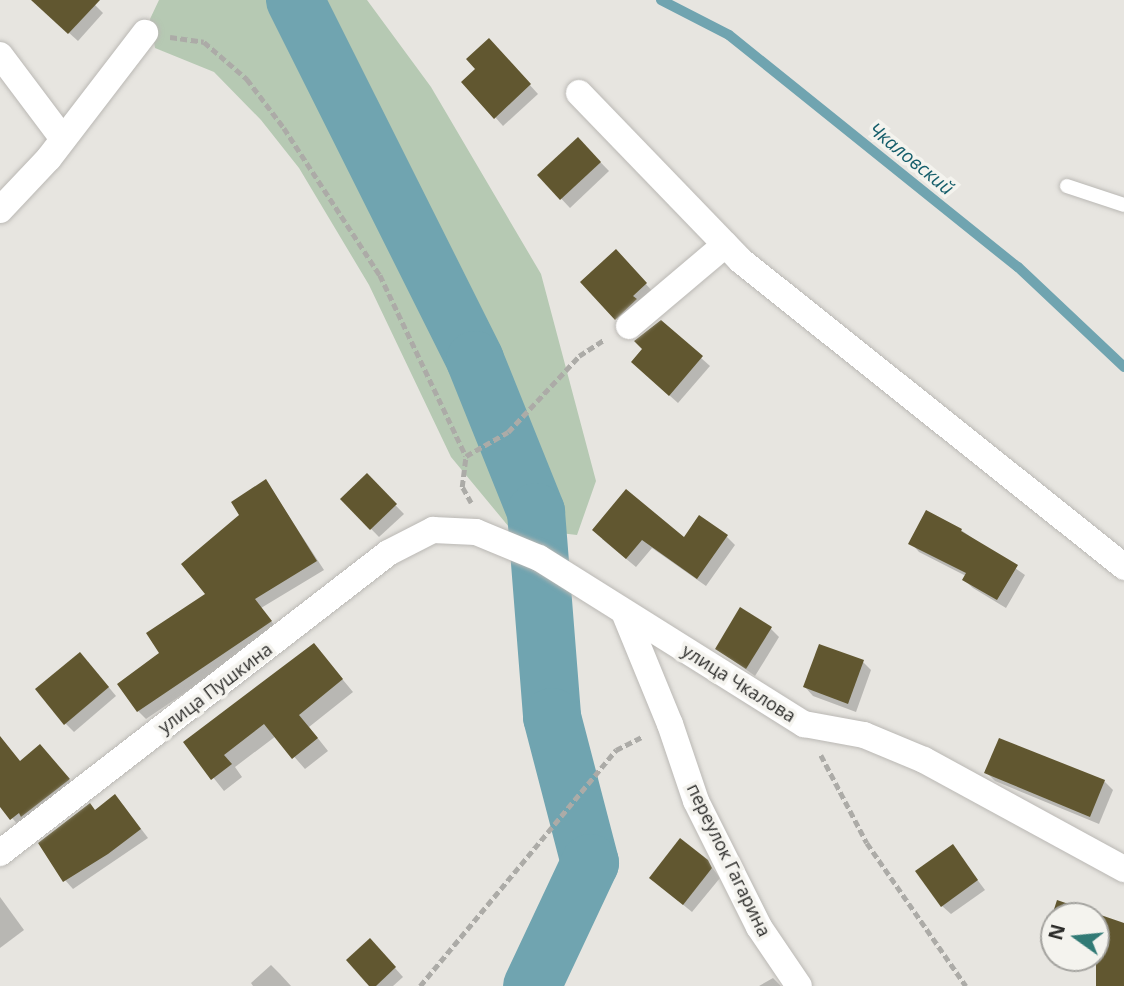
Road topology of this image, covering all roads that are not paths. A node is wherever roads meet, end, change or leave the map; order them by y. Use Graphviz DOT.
graph roads {
  1 [pos="145,33"];
  2 [pos="0,55"];
  3 [pos="579,93"];
  4 [pos="63,139"];
  5 [pos="1067,186"];
  6 [pos="1124,205"];
  7 [pos="0,210"];
  8 [pos="725,245"];
  9 [pos="629,326"];
  10 [pos="433,530"];
  11 [pos="1124,567"];
  12 [pos="624,612"];
  13 [pos="0,853"];
  14 [pos="1124,869"];
  15 [pos="799,986"];
  1 -- 4 [label="street"];
  2 -- 4 [label="street"];
  3 -- 8 [label="street"];
  4 -- 7 [label="street"];
  5 -- 6 [label="lane"];
  8 -- 9 [label="street"];
  8 -- 11 [label="street"];
  10 -- 12 [label="street, улица Чкалова"];
  10 -- 13 [label="street, улица Пушкина"];
  12 -- 14 [label="street, улица Чкалова"];
  12 -- 15 [label="street, переулок Гагарина"];
}
